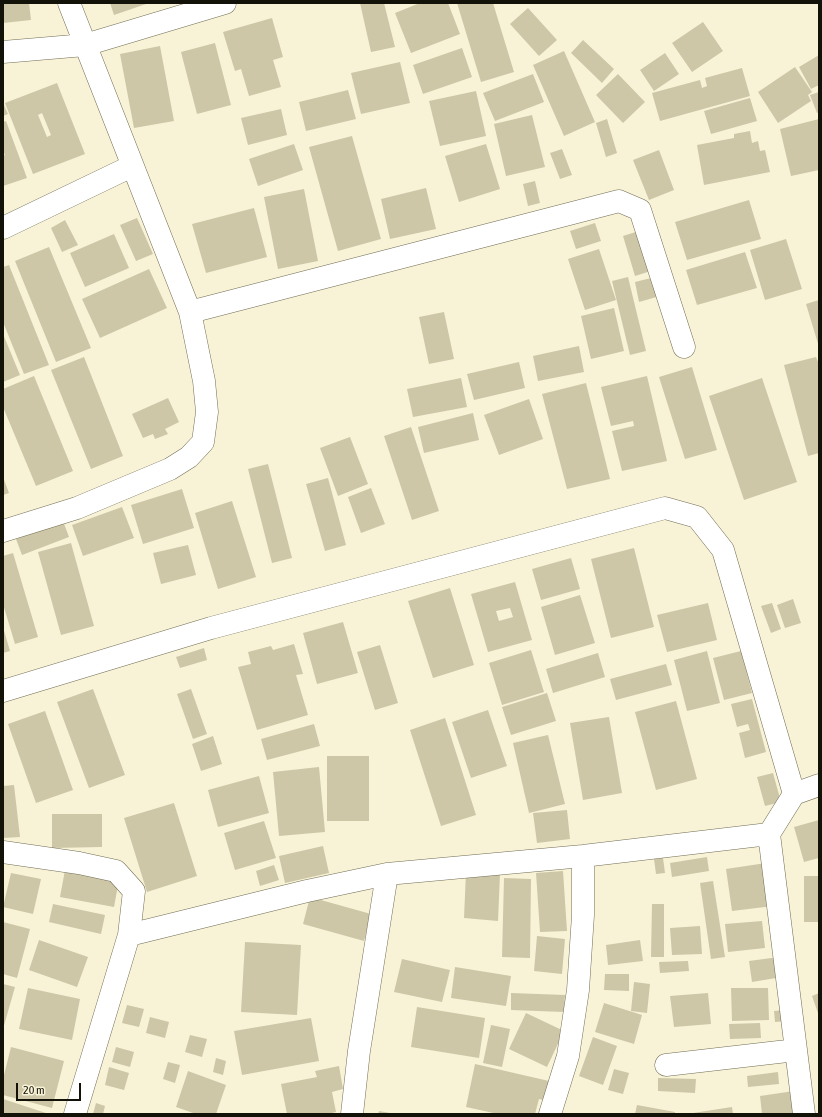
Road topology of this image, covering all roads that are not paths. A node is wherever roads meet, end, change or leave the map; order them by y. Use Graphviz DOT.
graph roads {
  1 [pos="69,3"];
  2 [pos="225,3"];
  3 [pos="85,44"];
  4 [pos="3,52"];
  5 [pos="132,166"];
  6 [pos="3,228"];
  7 [pos="190,312"];
  8 [pos="684,347"];
  9 [pos="3,531"];
  10 [pos="3,691"];
  11 [pos="819,785"];
  12 [pos="794,794"];
  13 [pos="769,834"];
  14 [pos="3,852"];
  15 [pos="583,856"];
  16 [pos="387,874"];
  17 [pos="129,935"];
  18 [pos="796,1050"];
  19 [pos="666,1065"];
  20 [pos="75,1114"];
  21 [pos="352,1114"];
  22 [pos="550,1114"];
  23 [pos="804,1114"];
  1 -- 3 [label="street"];
  2 -- 3 [label="street"];
  3 -- 4 [label="street"];
  3 -- 5 [label="street"];
  5 -- 6 [label="street"];
  5 -- 7 [label="street"];
  7 -- 8 [label="street"];
  7 -- 9 [label="street"];
  10 -- 12 [label="street"];
  11 -- 12 [label="street"];
  12 -- 13 [label="street"];
  13 -- 15 [label="street"];
  13 -- 18 [label="street"];
  14 -- 17 [label="street"];
  15 -- 16 [label="street"];
  15 -- 22 [label="street"];
  16 -- 17 [label="street"];
  16 -- 21 [label="street"];
  17 -- 20 [label="street"];
  18 -- 19 [label="street"];
  18 -- 23 [label="street"];
}
